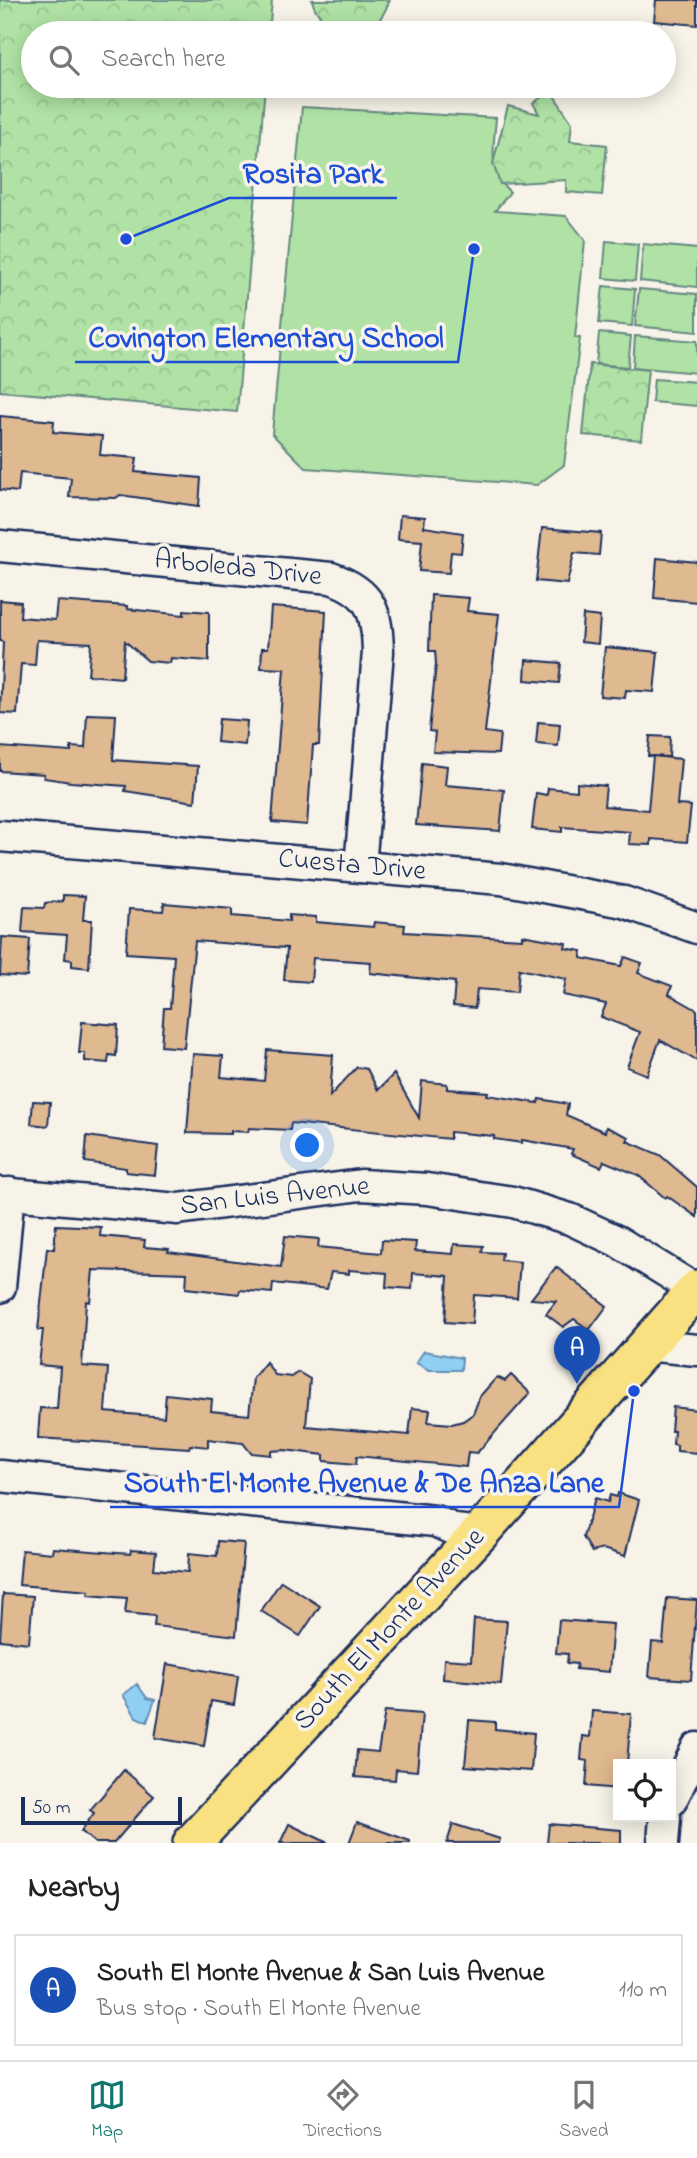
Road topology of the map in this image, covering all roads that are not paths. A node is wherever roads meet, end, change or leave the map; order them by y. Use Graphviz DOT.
graph roads {
  1 [pos="0,546"];
  2 [pos="0,836"];
  3 [pos="360,867"];
  4 [pos="697,929"];
  5 [pos="4,1193"];
  6 [pos="0,1287"];
  7 [pos="697,1289"];
  8 [pos="645,1345"];
  9 [pos="697,1350"];
  10 [pos="0,1476"];
  11 [pos="480,1534"];
  12 [pos="697,1748"];
  13 [pos="676,1791"];
  14 [pos="665,1822"];
  15 [pos="192,1843"];
  16 [pos="663,1843"];
  1 -- 3 [label="street, Arboleda Drive"];
  2 -- 3 [label="street, Cuesta Drive"];
  3 -- 4 [label="street, Cuesta Drive"];
  5 -- 6 [label="street"];
  5 -- 7 [label="street, San Luis Avenue"];
  7 -- 8 [label="main road, South El Monte Avenue"];
  8 -- 9 [label="street"];
  8 -- 11 [label="main road, South El Monte Avenue"];
  10 -- 11 [label="street"];
  11 -- 15 [label="main road, South El Monte Avenue"];
  12 -- 13 [label="street"];
  14 -- 16 [label="street"];
}
